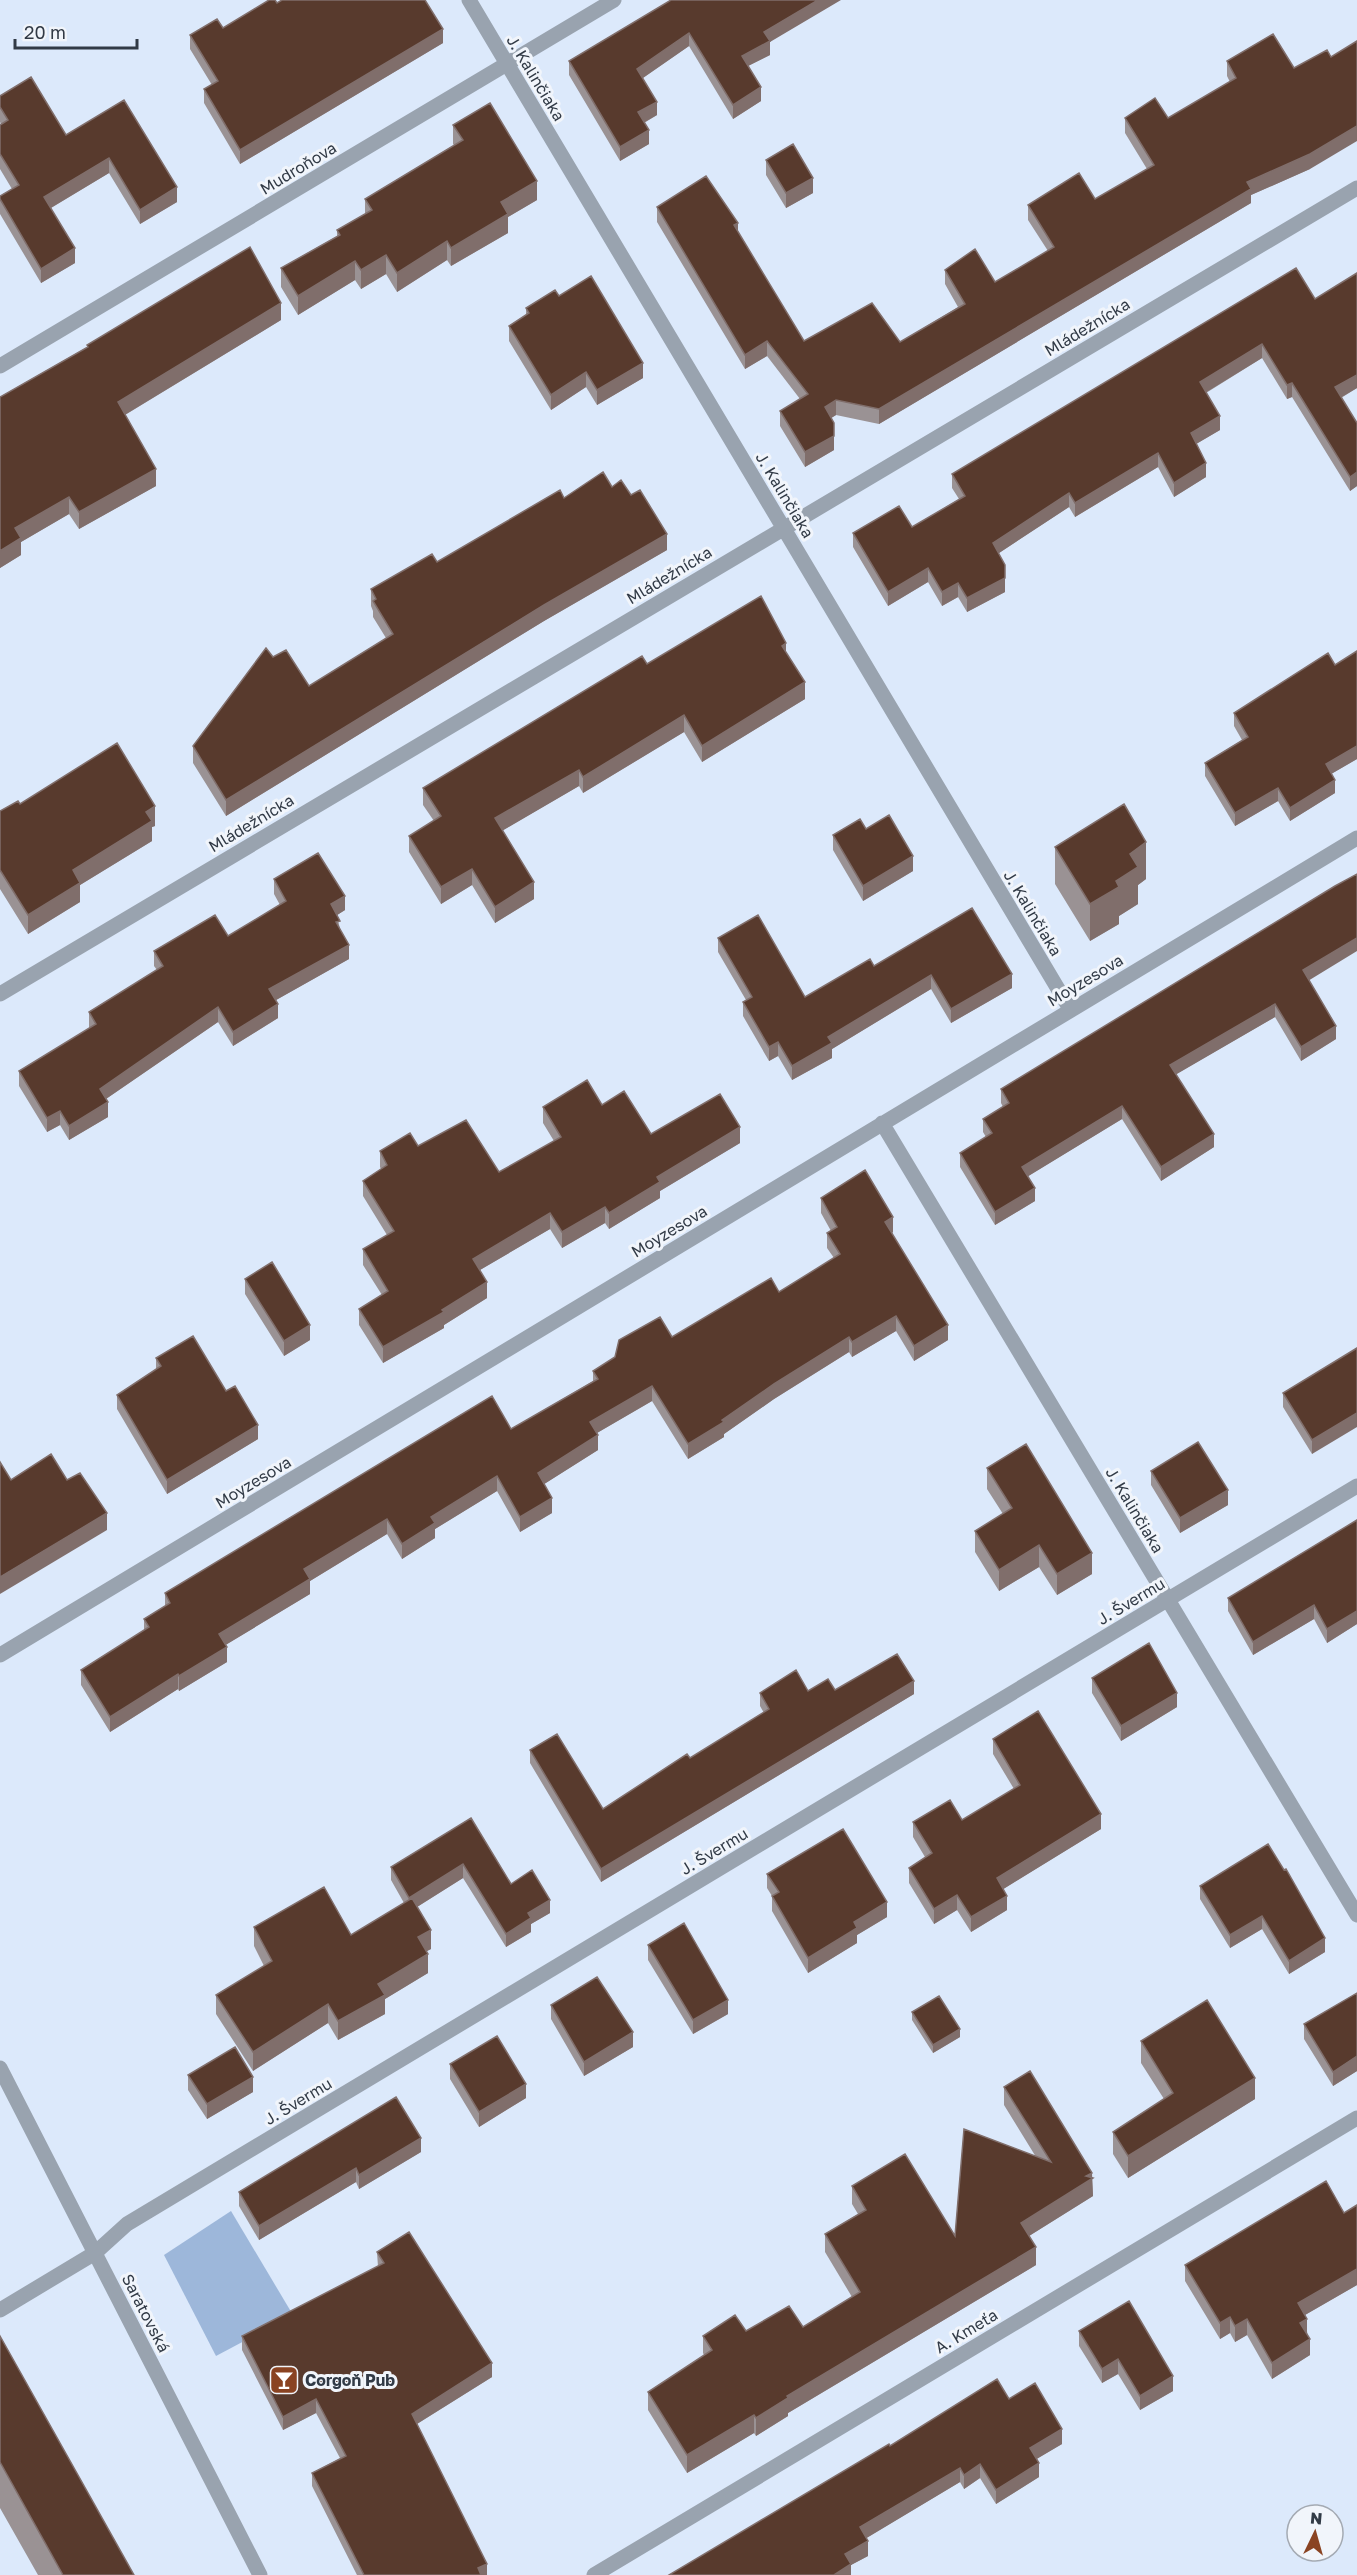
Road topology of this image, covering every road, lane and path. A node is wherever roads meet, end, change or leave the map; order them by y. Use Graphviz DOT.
graph roads {
  1 [pos="469,0"];
  2 [pos="614,0"];
  3 [pos="508,64"];
  4 [pos="1357,188"];
  5 [pos="0,366"];
  6 [pos="784,528"];
  7 [pos="1357,838"];
  8 [pos="0,993"];
  9 [pos="1070,1009"];
  10 [pos="882,1124"];
  11 [pos="1357,1486"];
  12 [pos="1169,1600"];
  13 [pos="0,1655"];
  14 [pos="1357,1915"];
  15 [pos="0,2068"];
  16 [pos="1357,2118"];
  17 [pos="95,2253"];
  18 [pos="0,2310"];
  19 [pos="260,2575"];
  20 [pos="594,2575"];
  1 -- 3 [label="street, J. Kalinčiaka"];
  2 -- 3 [label="street, Mudroňova"];
  3 -- 5 [label="street, Mudroňova"];
  3 -- 6 [label="street, J. Kalinčiaka"];
  4 -- 6 [label="street, Mládežnícka"];
  6 -- 8 [label="street, Mládežnícka"];
  6 -- 9 [label="street, J. Kalinčiaka"];
  7 -- 9 [label="street, Moyzesova"];
  9 -- 10 [label="street, Moyzesova"];
  10 -- 12 [label="street, J. Kalinčiaka"];
  10 -- 13 [label="street, Moyzesova"];
  11 -- 12 [label="street, J. Švermu"];
  12 -- 14 [label="street, J. Kalinčiaka"];
  12 -- 17 [label="street, J. Švermu"];
  15 -- 17 [label="street, Saratovská"];
  16 -- 20 [label="street, A. Kmeťa"];
  17 -- 18 [label="street, J. Švermu"];
  17 -- 19 [label="street, Saratovská"];
}
